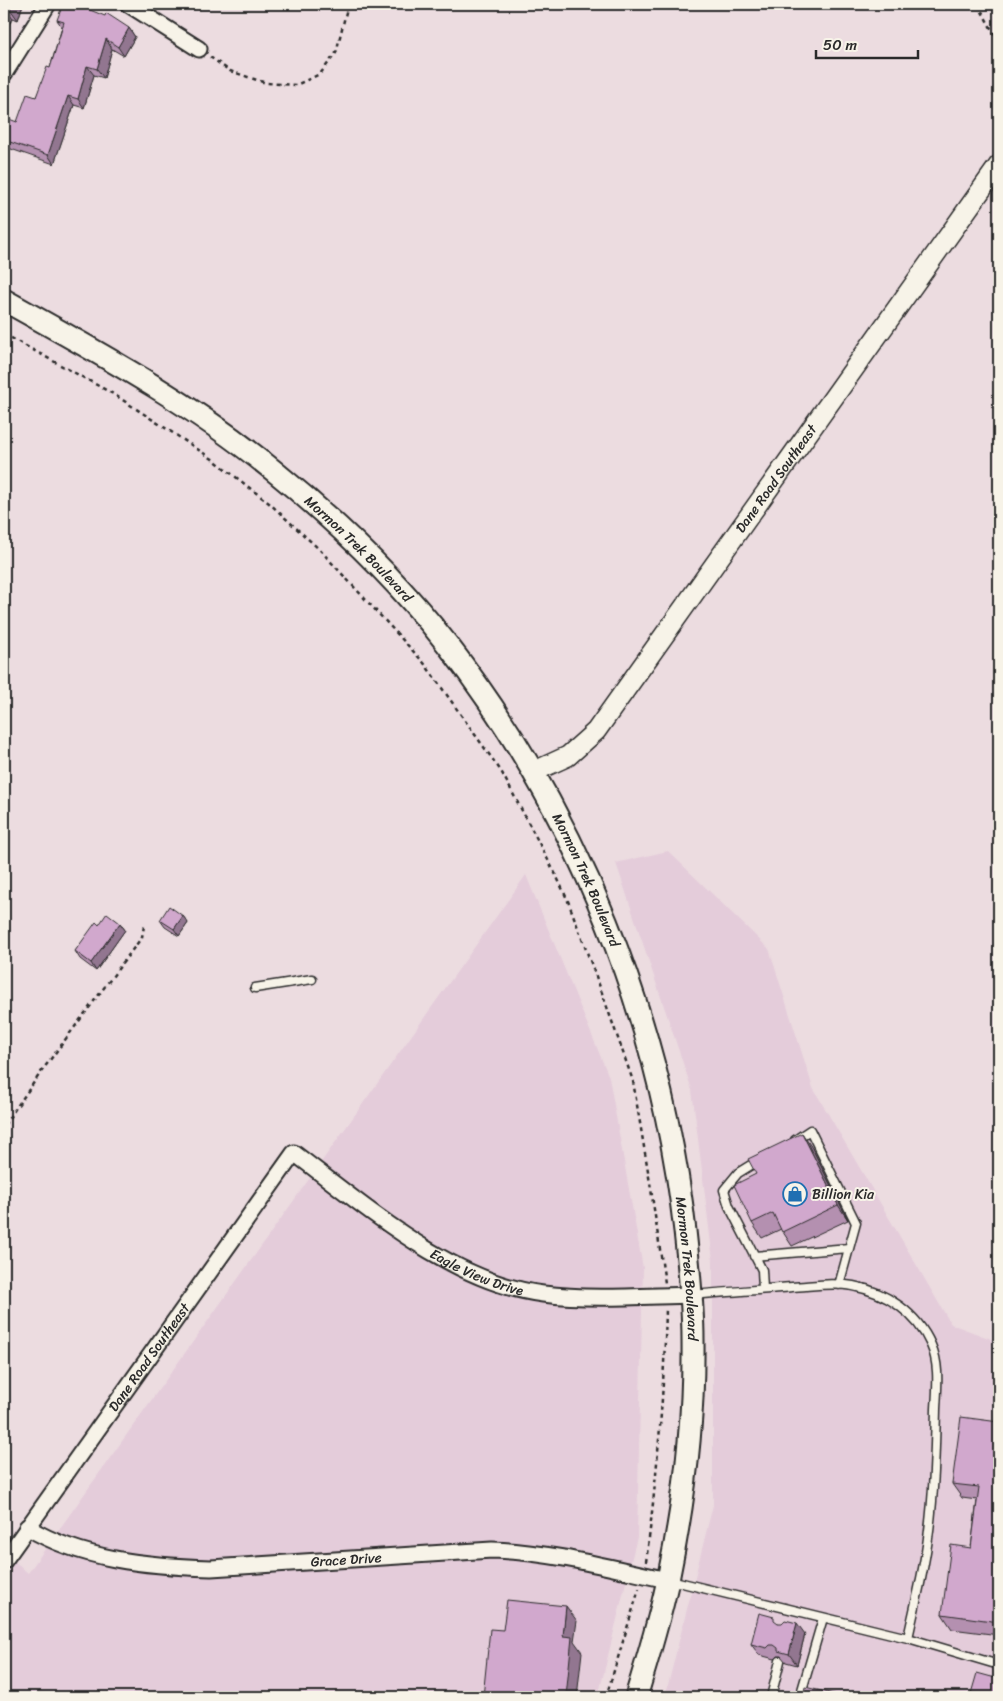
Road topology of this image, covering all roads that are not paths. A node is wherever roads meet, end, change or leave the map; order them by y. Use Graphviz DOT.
graph roads {
  1 [pos="48,4"];
  2 [pos="128,4"];
  3 [pos="199,49"];
  4 [pos="4,74"];
  5 [pos="999,165"];
  6 [pos="4,300"];
  7 [pos="534,772"];
  8 [pos="312,979"];
  9 [pos="255,988"];
  10 [pos="788,1143"];
  11 [pos="294,1153"];
  12 [pos="766,1156"];
  13 [pos="849,1248"];
  14 [pos="754,1256"];
  15 [pos="838,1285"];
  16 [pos="763,1290"];
  17 [pos="692,1295"];
  18 [pos="27,1527"];
  19 [pos="4,1561"];
  20 [pos="668,1580"];
  21 [pos="791,1610"];
  22 [pos="823,1618"];
  23 [pos="789,1620"];
  24 [pos="908,1638"];
  25 [pos="780,1661"];
  26 [pos="998,1664"];
  27 [pos="636,1697"];
  28 [pos="772,1697"];
  29 [pos="800,1697"];
  1 -- 4 [label="street"];
  2 -- 3 [label="street"];
  5 -- 7 [label="street, Dane Road Southeast"];
  6 -- 7 [label="main road, Mormon Trek Boulevard"];
  7 -- 17 [label="main road, Mormon Trek Boulevard"];
  8 -- 9 [label="lane"];
  10 -- 13 [label="lane"];
  11 -- 17 [label="street, Eagle View Drive"];
  11 -- 18 [label="street, Dane Road Southeast"];
  12 -- 14 [label="lane"];
  13 -- 14 [label="lane"];
  13 -- 15 [label="lane"];
  14 -- 16 [label="lane"];
  15 -- 16 [label="lane"];
  15 -- 24 [label="lane"];
  16 -- 17 [label="lane"];
  17 -- 20 [label="main road, Mormon Trek Boulevard"];
  18 -- 19 [label="street, Dane Road Southeast"];
  18 -- 20 [label="street, Grace Drive"];
  20 -- 21 [label="lane"];
  20 -- 27 [label="main road, Mormon Trek Boulevard"];
  21 -- 22 [label="lane"];
  21 -- 23 [label="lane"];
  22 -- 24 [label="lane"];
  22 -- 29 [label="lane"];
  24 -- 26 [label="lane"];
  25 -- 28 [label="lane"];
}
